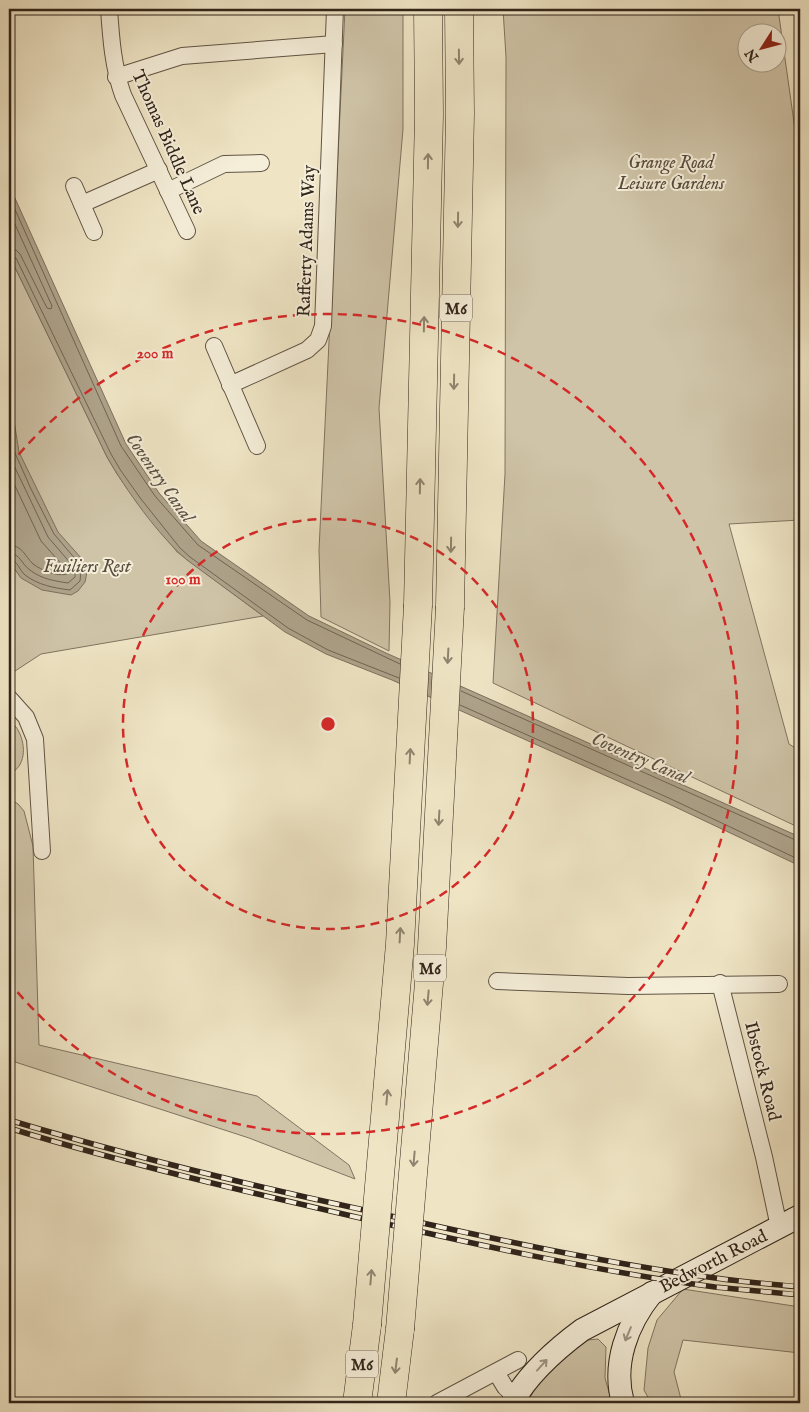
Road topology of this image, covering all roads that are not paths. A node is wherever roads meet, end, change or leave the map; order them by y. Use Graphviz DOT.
graph roads {
  1 [pos="109,9"];
  2 [pos="335,9"];
  3 [pos="428,9"];
  4 [pos="458,9"];
  5 [pos="334,44"];
  6 [pos="116,77"];
  7 [pos="261,163"];
  8 [pos="159,170"];
  9 [pos="74,186"];
  10 [pos="168,191"];
  11 [pos="82,204"];
  12 [pos="187,231"];
  13 [pos="94,232"];
  14 [pos="214,346"];
  15 [pos="230,385"];
  16 [pos="257,446"];
  17 [pos="9,698"];
  18 [pos="42,851"];
  19 [pos="497,982"];
  20 [pos="720,983"];
  21 [pos="779,984"];
  22 [pos="800,1216"];
  23 [pos="779,1227"];
  24 [pos="653,1293"];
  25 [pos="518,1360"];
  26 [pos="496,1372"];
  27 [pos="513,1400"];
  28 [pos="358,1403"];
  29 [pos="391,1403"];
  30 [pos="437,1403"];
  31 [pos="623,1403"];
  1 -- 6 [label="street, Thomas Biddle Lane"];
  2 -- 5 [label="street, Rafferty Adams Way"];
  28 -- 3 [label="highway, M6, one-way, bridge"];
  4 -- 29 [label="highway, M6, one-way, bridge"];
  5 -- 6 [label="street"];
  5 -- 15 [label="street, Rafferty Adams Way"];
  6 -- 8 [label="street, Thomas Biddle Lane"];
  7 -- 10 [label="street"];
  8 -- 10 [label="street, Thomas Biddle Lane"];
  8 -- 11 [label="street"];
  9 -- 11 [label="street"];
  10 -- 12 [label="street, Thomas Biddle Lane"];
  11 -- 13 [label="street"];
  14 -- 15 [label="street"];
  15 -- 16 [label="street"];
  17 -- 18 [label="street"];
  19 -- 20 [label="street"];
  20 -- 21 [label="street"];
  20 -- 23 [label="street, Ibstock Road"];
  22 -- 23 [label="main road, Bedworth Road"];
  23 -- 24 [label="main road, Bedworth Road"];
  27 -- 24 [label="main road, Bedworth Road, one-way"];
  24 -- 31 [label="main road, one-way"];
  25 -- 26 [label="street"];
  26 -- 27 [label="street"];
  26 -- 30 [label="street"];
}
